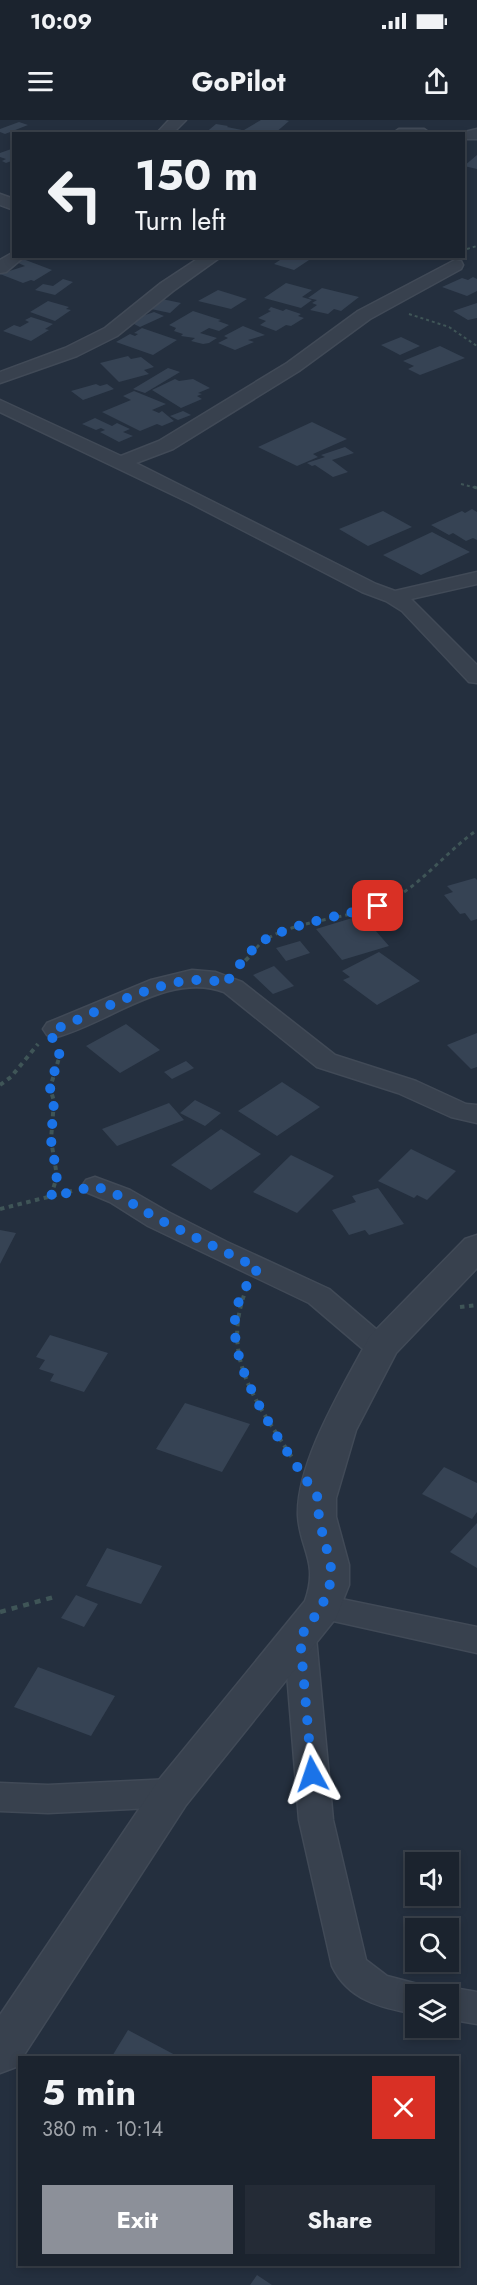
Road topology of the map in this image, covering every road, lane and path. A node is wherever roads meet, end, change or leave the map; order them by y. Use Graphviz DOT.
graph roads {
  1 [pos="178,120"];
  2 [pos="165,132"];
  3 [pos="14,258"];
  4 [pos="211,258"];
  5 [pos="459,258"];
  6 [pos="0,268"];
  7 [pos="379,306"];
  8 [pos="477,346"];
  9 [pos="0,378"];
  10 [pos="0,405"];
  11 [pos="119,463"];
  12 [pos="461,484"];
  13 [pos="477,488"];
  14 [pos="477,578"];
  15 [pos="393,597"];
  16 [pos="477,677"];
  17 [pos="477,830"];
  18 [pos="225,984"];
  19 [pos="53,1032"];
  20 [pos="0,1085"];
  21 [pos="477,1114"];
  22 [pos="95,1186"];
  23 [pos="51,1197"];
  24 [pos="0,1209"];
  25 [pos="477,1247"];
  26 [pos="258,1268"];
  27 [pos="380,1348"];
  28 [pos="318,1498"];
  29 [pos="54,1598"];
  30 [pos="322,1607"];
  31 [pos="0,1612"];
  32 [pos="300,1637"];
  33 [pos="477,1640"];
  34 [pos="172,1793"];
  35 [pos="0,1797"];
  36 [pos="405,1995"];
  37 [pos="459,2005"];
  38 [pos="477,2008"];
  39 [pos="0,2054"];
  1 -- 2 [label="street"];
  3 -- 6 [label="street"];
  4 -- 9 [label="street"];
  5 -- 7 [label="street"];
  7 -- 8 [label="path"];
  7 -- 11 [label="street"];
  10 -- 11 [label="street"];
  11 -- 15 [label="street"];
  12 -- 13 [label="path"];
  14 -- 15 [label="street"];
  15 -- 16 [label="street"];
  17 -- 18 [label="path"];
  18 -- 19 [label="street"];
  18 -- 21 [label="street"];
  19 -- 20 [label="path"];
  19 -- 23 [label="path"];
  22 -- 23 [label="path"];
  22 -- 26 [label="street"];
  23 -- 24 [label="path"];
  25 -- 27 [label="street"];
  26 -- 27 [label="street"];
  26 -- 28 [label="path"];
  27 -- 28 [label="street"];
  28 -- 30 [label="street"];
  29 -- 31 [label="path"];
  30 -- 32 [label="street"];
  30 -- 33 [label="street"];
  32 -- 34 [label="street"];
  32 -- 36 [label="street"];
  34 -- 35 [label="street"];
  34 -- 39 [label="street"];
  37 -- 38 [label="street"];
}
